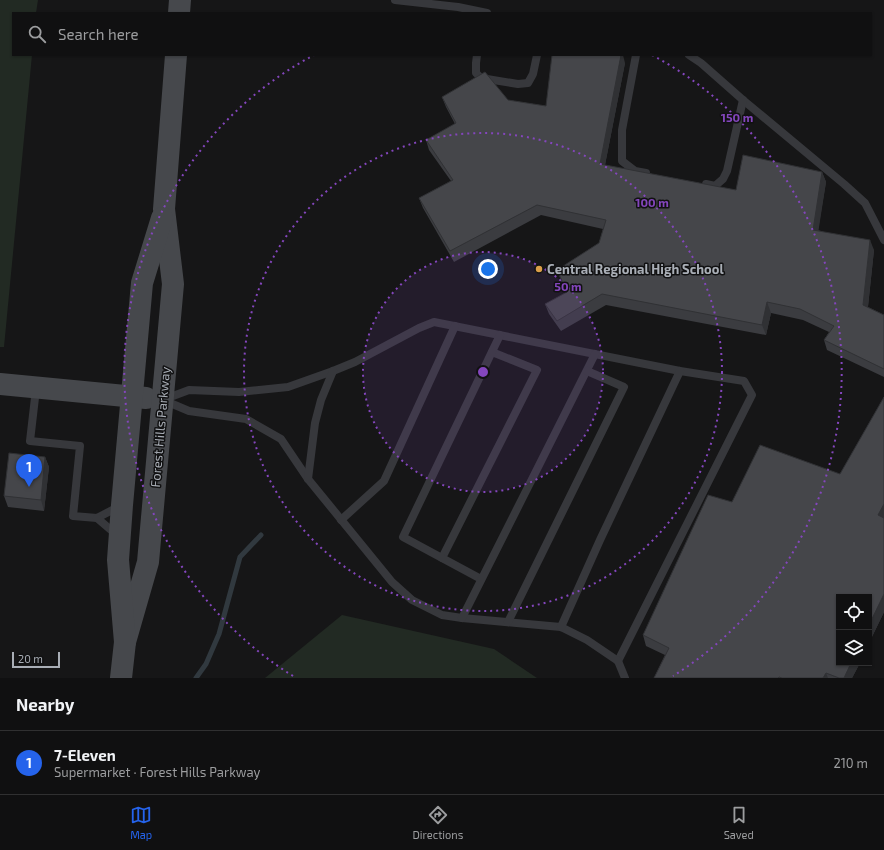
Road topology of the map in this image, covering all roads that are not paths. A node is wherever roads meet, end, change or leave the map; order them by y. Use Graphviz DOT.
graph roads {
  1 [pos="180,0"];
  2 [pos="395,0"];
  3 [pos="179,12"];
  4 [pos="480,12"];
  5 [pos="176,56"];
  6 [pos="477,56"];
  7 [pos="537,56"];
  8 [pos="636,56"];
  9 [pos="690,56"];
  10 [pos="743,100"];
  11 [pos="657,175"];
  12 [pos="701,183"];
  13 [pos="164,209"];
  14 [pos="884,240"];
  15 [pos="455,326"];
  16 [pos="500,335"];
  17 [pos="492,352"];
  18 [pos="596,354"];
  19 [pos="333,371"];
  20 [pos="587,371"];
  21 [pos="680,371"];
  22 [pos="0,384"];
  23 [pos="36,388"];
  24 [pos="132,396"];
  25 [pos="163,399"];
  26 [pos="308,479"];
  27 [pos="122,505"];
  28 [pos="97,518"];
  29 [pos="342,520"];
  30 [pos="120,537"];
  31 [pos="442,558"];
  32 [pos="481,579"];
  33 [pos="462,618"];
  34 [pos="508,622"];
  35 [pos="561,628"];
  36 [pos="124,642"];
  37 [pos="618,661"];
  38 [pos="121,678"];
  39 [pos="625,678"];
  1 -- 3 [label="main road"];
  2 -- 4 [label="lane"];
  5 -- 13 [label="main road, Forest Hills Parkway"];
  6 -- 7 [label="lane"];
  8 -- 11 [label="lane"];
  9 -- 10 [label="lane"];
  10 -- 12 [label="lane"];
  10 -- 14 [label="lane"];
  13 -- 24 [label="main road, Forest Hills Parkway"];
  13 -- 25 [label="main road, Forest Hills Parkway"];
  15 -- 16 [label="lane"];
  15 -- 19 [label="lane"];
  15 -- 29 [label="lane"];
  16 -- 17 [label="lane"];
  16 -- 18 [label="lane"];
  17 -- 31 [label="lane"];
  17 -- 31 [label="lane"];
  18 -- 20 [label="lane"];
  18 -- 21 [label="lane"];
  19 -- 25 [label="lane"];
  19 -- 26 [label="lane"];
  20 -- 32 [label="lane"];
  20 -- 34 [label="lane"];
  21 -- 35 [label="lane"];
  21 -- 37 [label="lane"];
  22 -- 23 [label="main road"];
  23 -- 24 [label="main road"];
  23 -- 28 [label="lane"];
  24 -- 25 [label="main road"];
  24 -- 27 [label="main road, Forest Hills Parkway"];
  25 -- 26 [label="lane"];
  25 -- 36 [label="main road, Forest Hills Parkway"];
  26 -- 29 [label="lane"];
  27 -- 28 [label="lane"];
  27 -- 30 [label="main road, Forest Hills Parkway"];
  28 -- 30 [label="lane"];
  29 -- 33 [label="lane"];
  30 -- 36 [label="main road, Forest Hills Parkway"];
  31 -- 32 [label="lane"];
  32 -- 33 [label="lane"];
  33 -- 34 [label="lane"];
  34 -- 35 [label="lane"];
  35 -- 37 [label="lane"];
  36 -- 38 [label="main road, Forest Hills Parkway"];
  37 -- 39 [label="lane"];
}
